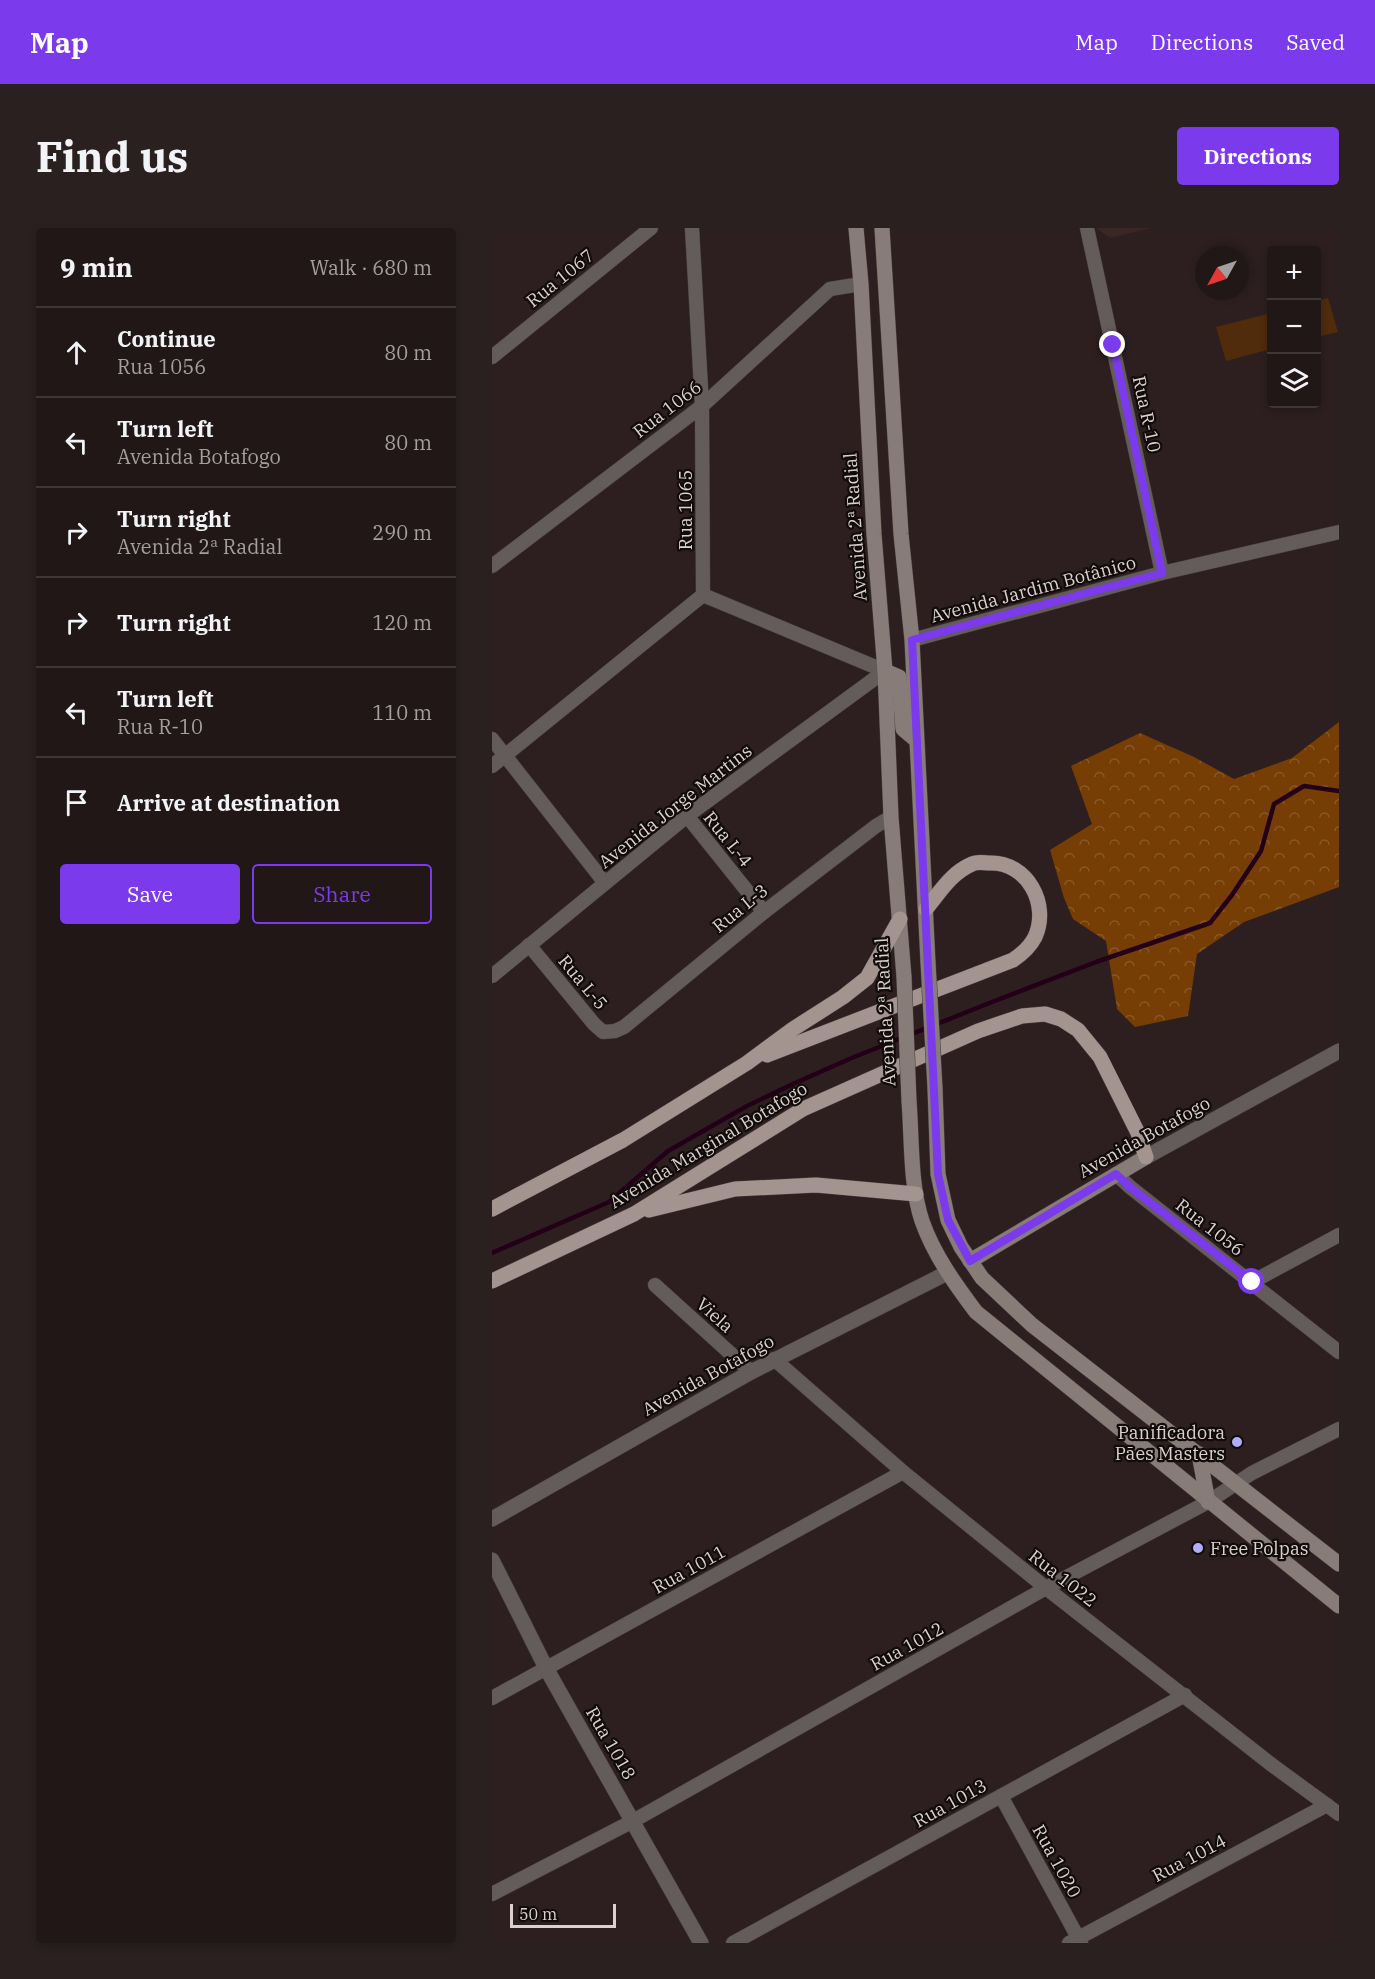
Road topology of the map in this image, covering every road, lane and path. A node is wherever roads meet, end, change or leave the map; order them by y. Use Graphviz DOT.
graph roads {
  1 [pos="651,228"];
  2 [pos="692,228"];
  3 [pos="856,228"];
  4 [pos="882,228"];
  5 [pos="1087,228"];
  6 [pos="861,284"];
  7 [pos="492,357"];
  8 [pos="702,406"];
  9 [pos="1339,532"];
  10 [pos="492,566"];
  11 [pos="1162,573"];
  12 [pos="704,595"];
  13 [pos="912,640"];
  14 [pos="885,671"];
  15 [pos="492,739"];
  16 [pos="916,740"];
  17 [pos="505,755"];
  18 [pos="492,766"];
  19 [pos="687,816"];
  20 [pos="891,817"];
  21 [pos="605,883"];
  22 [pos="926,909"];
  23 [pos="764,912"];
  24 [pos="900,919"];
  25 [pos="529,945"];
  26 [pos="492,976"];
  27 [pos="615,1031"];
  28 [pos="1339,1051"];
  29 [pos="747,1063"];
  30 [pos="1146,1157"];
  31 [pos="1116,1174"];
  32 [pos="916,1194"];
  33 [pos="492,1209"];
  34 [pos="634,1214"];
  35 [pos="1339,1235"];
  36 [pos="970,1261"];
  37 [pos="946,1273"];
  38 [pos="492,1281"];
  39 [pos="1252,1282"];
  40 [pos="655,1285"];
  41 [pos="1339,1352"];
  42 [pos="774,1359"];
  43 [pos="751,1372"];
  44 [pos="1339,1429"];
  45 [pos="1198,1454"];
  46 [pos="903,1472"];
  47 [pos="1236,1483"];
  48 [pos="1208,1502"];
  49 [pos="492,1519"];
  50 [pos="492,1560"];
  51 [pos="1339,1564"];
  52 [pos="1046,1588"];
  53 [pos="1339,1606"];
  54 [pos="546,1668"];
  55 [pos="1185,1695"];
  56 [pos="492,1698"];
  57 [pos="1001,1796"];
  58 [pos="1327,1805"];
  59 [pos="1339,1814"];
  60 [pos="633,1821"];
  61 [pos="492,1894"];
  62 [pos="1076,1941"];
  63 [pos="701,1943"];
  64 [pos="733,1943"];
  1 -- 7 [label="street, Rua 1067"];
  2 -- 8 [label="street, Rua 1065"];
  3 -- 6 [label="main road, Avenida 2ª Radial"];
  4 -- 13 [label="main road"];
  5 -- 11 [label="street, Rua R-10"];
  6 -- 8 [label="street, Rua 1066"];
  6 -- 14 [label="main road, Avenida 2ª Radial"];
  8 -- 10 [label="street, Rua 1066"];
  8 -- 12 [label="street, Rua 1065"];
  9 -- 11 [label="street, Avenida Jardim Botânico"];
  11 -- 13 [label="street, Avenida Jardim Botânico"];
  12 -- 14 [label="street"];
  12 -- 17 [label="street"];
  13 -- 16 [label="main road"];
  14 -- 16 [label="main road"];
  14 -- 19 [label="street, Avenida Jorge Martins"];
  14 -- 20 [label="main road, Avenida 2ª Radial"];
  15 -- 17 [label="street"];
  16 -- 22 [label="main road"];
  17 -- 18 [label="street"];
  17 -- 21 [label="street"];
  19 -- 21 [label="street, Avenida Jorge Martins"];
  19 -- 23 [label="street, Rua L-4"];
  20 -- 23 [label="street, Rua L-3"];
  20 -- 24 [label="main road, Avenida 2ª Radial"];
  21 -- 25 [label="street, Avenida Jorge Martins"];
  22 -- 29 [label="main road"];
  22 -- 36 [label="main road, bridge"];
  23 -- 27 [label="street, Rua L-3"];
  24 -- 29 [label="main road"];
  24 -- 32 [label="main road, Avenida 2ª Radial, bridge"];
  25 -- 26 [label="street, Avenida Jorge Martins"];
  25 -- 27 [label="street, Rua L-5"];
  28 -- 30 [label="street, Avenida Botafogo"];
  29 -- 33 [label="main road"];
  30 -- 31 [label="main road, Avenida Botafogo"];
  30 -- 34 [label="main road, Avenida Marginal Botafogo"];
  31 -- 36 [label="main road, Avenida Botafogo"];
  31 -- 39 [label="street, Rua 1056"];
  32 -- 34 [label="main road"];
  32 -- 37 [label="main road, Avenida 2ª Radial"];
  34 -- 38 [label="main road, Avenida Marginal Botafogo"];
  35 -- 39 [label="street"];
  36 -- 45 [label="main road"];
  37 -- 42 [label="street, Avenida Botafogo"];
  37 -- 48 [label="main road, Avenida 2ª Radial"];
  39 -- 41 [label="street, Rua 1056"];
  40 -- 43 [label="street, Viela"];
  42 -- 43 [label="street, Avenida Botafogo"];
  42 -- 46 [label="street, Rua 1022"];
  43 -- 49 [label="street, Avenida Botafogo"];
  44 -- 47 [label="street, Rua 1012"];
  45 -- 47 [label="main road"];
  45 -- 48 [label="main road"];
  46 -- 52 [label="street, Rua 1022"];
  46 -- 54 [label="street, Rua 1011"];
  47 -- 48 [label="street, Rua 1012"];
  47 -- 51 [label="main road"];
  48 -- 52 [label="street, Rua 1012"];
  48 -- 53 [label="main road, Avenida 2ª Radial"];
  50 -- 54 [label="street, Rua 1018"];
  52 -- 55 [label="street, Rua 1022"];
  52 -- 60 [label="street, Rua 1012"];
  54 -- 56 [label="street, Rua 1011"];
  54 -- 60 [label="street, Rua 1018"];
  55 -- 57 [label="street, Rua 1013"];
  55 -- 58 [label="street, Rua 1022"];
  57 -- 62 [label="street, Rua 1020"];
  57 -- 64 [label="street, Rua 1013"];
  58 -- 59 [label="street, Rua 1022"];
  58 -- 62 [label="street, Rua 1014"];
  60 -- 61 [label="street, Rua 1012"];
  60 -- 63 [label="street, Rua 1018"];
}
